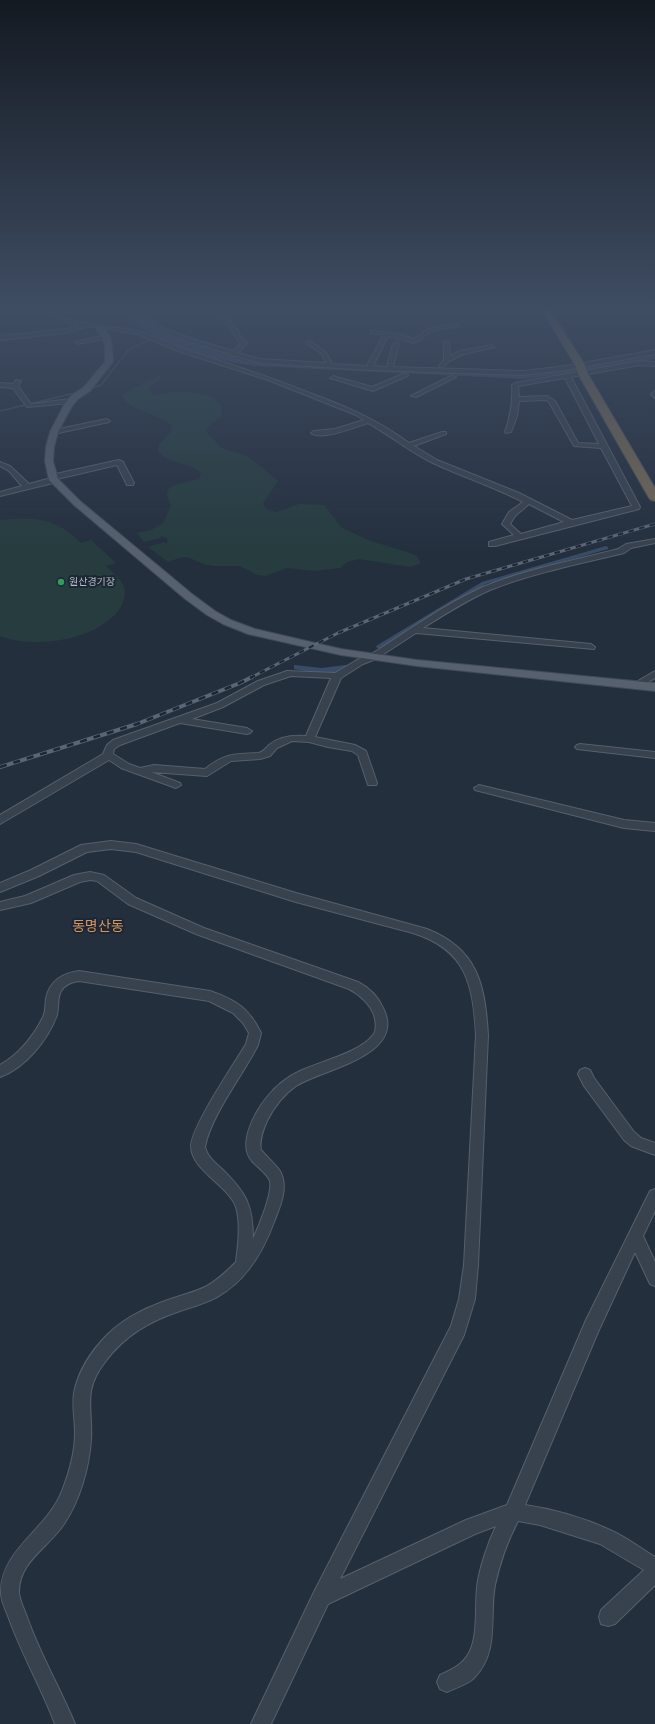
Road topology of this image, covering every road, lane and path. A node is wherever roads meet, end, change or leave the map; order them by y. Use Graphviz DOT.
graph roads {
  1 [pos="20,390"];
  2 [pos="85,390"];
  3 [pos="301,390"];
  4 [pos="426,390"];
  5 [pos="515,390"];
  6 [pos="574,390"];
  7 [pos="594,390"];
  8 [pos="414,396"];
  9 [pos="515,398"];
  10 [pos="70,402"];
  11 [pos="370,420"];
  12 [pos="107,421"];
  13 [pos="54,432"];
  14 [pos="508,432"];
  15 [pos="314,433"];
  16 [pos="444,433"];
  17 [pos="408,446"];
  18 [pos="603,446"];
  19 [pos="0,464"];
  20 [pos="54,478"];
  21 [pos="130,483"];
  22 [pos="27,486"];
  23 [pos="0,494"];
  24 [pos="655,498"];
  25 [pos="529,501"];
  26 [pos="572,523"];
  27 [pos="519,536"];
  28 [pos="655,541"];
  29 [pos="492,544"];
  30 [pos="416,630"];
  31 [pos="591,646"];
  32 [pos="373,657"];
  33 [pos="655,674"];
  34 [pos="337,676"];
  35 [pos="636,685"];
  36 [pos="655,687"];
  37 [pos="181,719"];
  38 [pos="247,731"];
  39 [pos="309,739"];
  40 [pos="580,747"];
  41 [pos="655,755"];
  42 [pos="108,756"];
  43 [pos="141,771"];
  44 [pos="372,783"];
  45 [pos="176,785"];
  46 [pos="479,788"];
  47 [pos="0,820"];
  48 [pos="655,827"];
  49 [pos="0,888"];
  50 [pos="0,906"];
  51 [pos="0,1070"];
  52 [pos="585,1074"];
  53 [pos="655,1149"];
  54 [pos="655,1196"];
  55 [pos="636,1237"];
  56 [pos="244,1263"];
  57 [pos="655,1279"];
  58 [pos="513,1512"];
  59 [pos="655,1567"];
  60 [pos="655,1572"];
  61 [pos="320,1598"];
  62 [pos="608,1617"];
  63 [pos="447,1682"];
  64 [pos="65,1724"];
  65 [pos="261,1724"];
  1 -- 10 [label="street"];
  2 -- 10 [label="main road"];
  3 -- 11 [label="street"];
  4 -- 8 [label="street"];
  5 -- 9 [label="street"];
  6 -- 18 [label="street"];
  7 -- 24 [label="highway"];
  9 -- 14 [label="street"];
  9 -- 18 [label="street"];
  10 -- 13 [label="main road"];
  11 -- 15 [label="street"];
  11 -- 17 [label="street"];
  12 -- 13 [label="street"];
  13 -- 20 [label="main road"];
  16 -- 17 [label="street"];
  17 -- 25 [label="street"];
  18 -- 26 [label="street"];
  19 -- 22 [label="street"];
  20 -- 21 [label="street"];
  20 -- 22 [label="street"];
  20 -- 32 [label="main road"];
  22 -- 23 [label="street"];
  25 -- 26 [label="street"];
  25 -- 27 [label="street"];
  26 -- 27 [label="street"];
  27 -- 29 [label="street"];
  28 -- 30 [label="street"];
  30 -- 31 [label="street"];
  30 -- 32 [label="street"];
  32 -- 34 [label="street"];
  32 -- 35 [label="main road"];
  33 -- 35 [label="street"];
  34 -- 37 [label="street"];
  34 -- 39 [label="street"];
  35 -- 36 [label="main road"];
  37 -- 38 [label="street"];
  37 -- 42 [label="street"];
  39 -- 43 [label="street"];
  39 -- 44 [label="street"];
  40 -- 41 [label="street"];
  42 -- 43 [label="street"];
  42 -- 47 [label="street"];
  43 -- 45 [label="street"];
  46 -- 48 [label="street"];
  49 -- 61 [label="street"];
  50 -- 56 [label="street"];
  51 -- 56 [label="street"];
  52 -- 53 [label="street"];
  54 -- 55 [label="street"];
  55 -- 57 [label="street"];
  55 -- 58 [label="street"];
  56 -- 64 [label="street"];
  58 -- 59 [label="street"];
  58 -- 61 [label="street"];
  58 -- 63 [label="street"];
  60 -- 62 [label="street"];
  61 -- 65 [label="street"];
}
